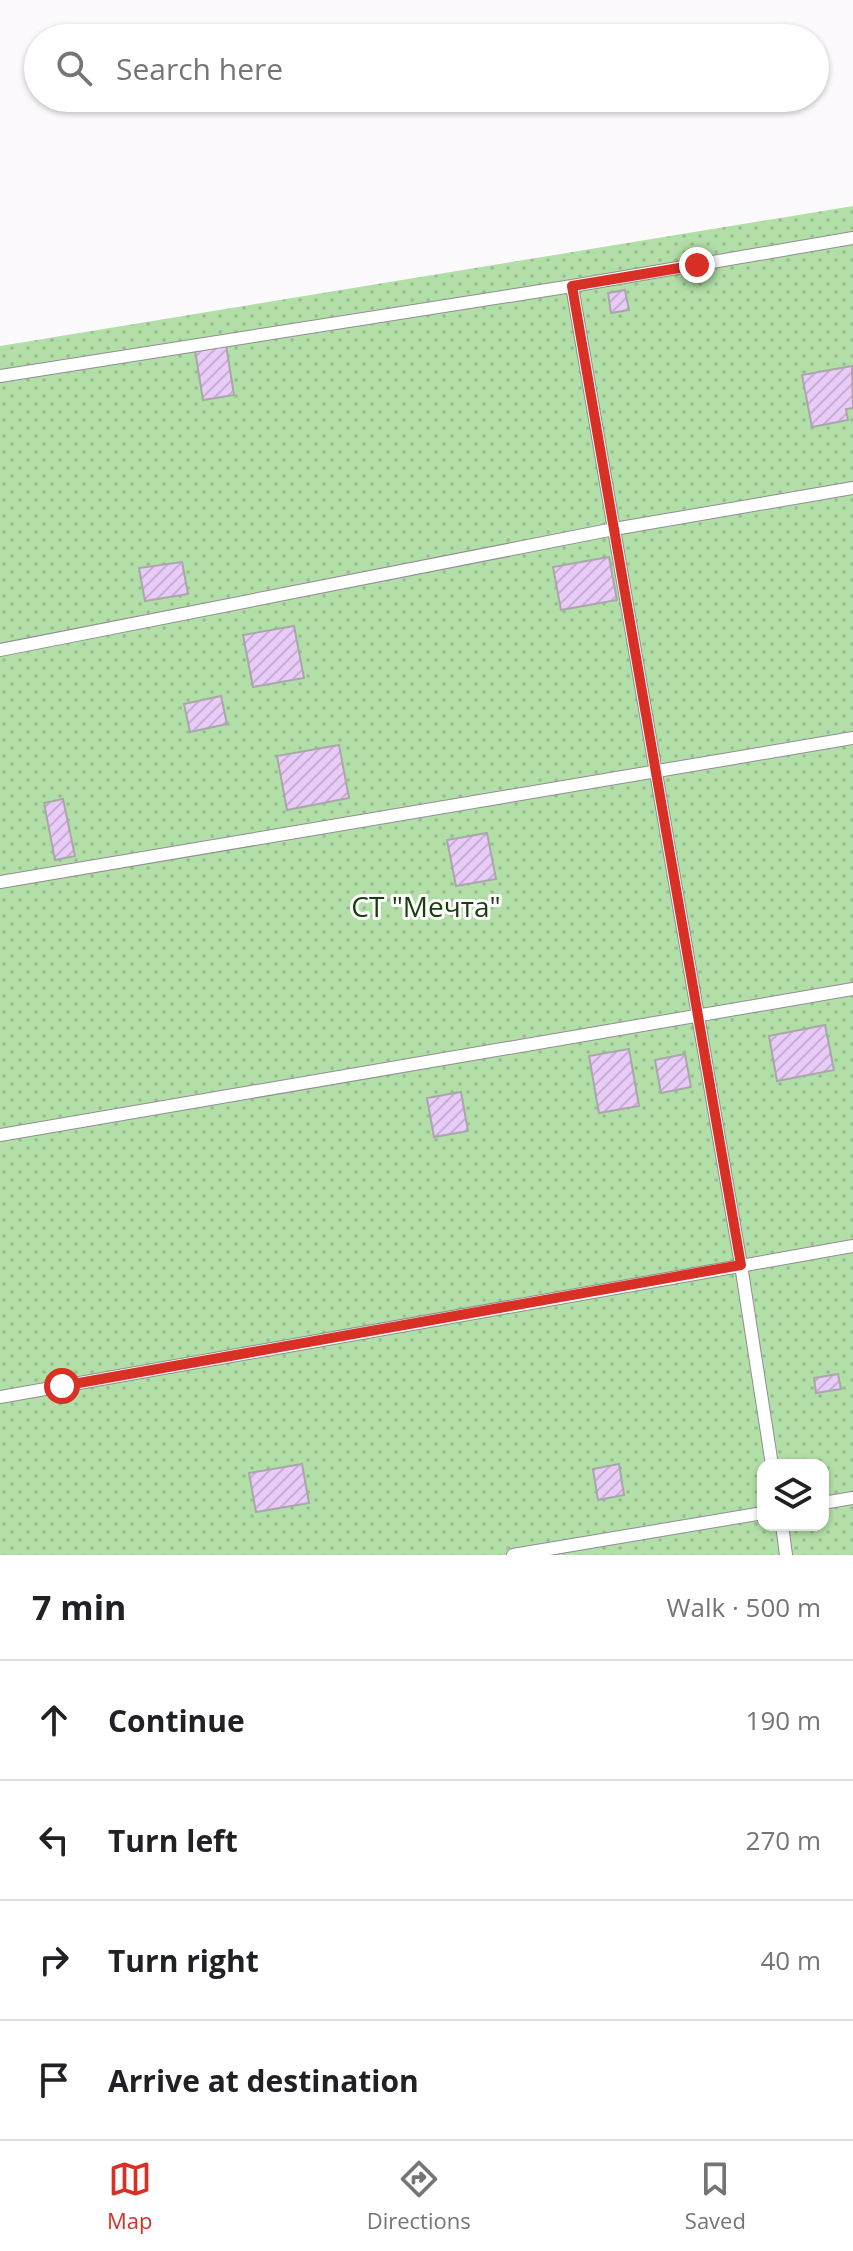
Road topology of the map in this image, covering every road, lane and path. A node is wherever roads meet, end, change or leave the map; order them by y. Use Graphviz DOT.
graph roads {
  1 [pos="853,238"];
  2 [pos="572,286"];
  3 [pos="0,376"];
  4 [pos="853,488"];
  5 [pos="614,529"];
  6 [pos="0,650"];
  7 [pos="853,738"];
  8 [pos="656,771"];
  9 [pos="0,882"];
  10 [pos="853,989"];
  11 [pos="698,1015"];
  12 [pos="0,1135"];
  13 [pos="853,1246"];
  14 [pos="741,1265"];
  15 [pos="0,1397"];
  16 [pos="771,1459"];
  17 [pos="853,1498"];
  18 [pos="829,1502"];
  19 [pos="757,1514"];
  20 [pos="783,1531"];
  21 [pos="513,1555"];
  22 [pos="786,1555"];
  1 -- 2 [label="lane"];
  2 -- 3 [label="lane"];
  2 -- 5 [label="lane"];
  4 -- 5 [label="lane"];
  5 -- 6 [label="lane"];
  5 -- 8 [label="lane"];
  7 -- 8 [label="lane"];
  8 -- 9 [label="lane"];
  8 -- 11 [label="lane"];
  10 -- 11 [label="lane"];
  11 -- 12 [label="lane"];
  11 -- 14 [label="lane"];
  13 -- 14 [label="lane"];
  14 -- 15 [label="lane"];
  14 -- 16 [label="lane"];
  17 -- 18 [label="lane"];
  19 -- 21 [label="lane"];
  20 -- 22 [label="lane"];
}
